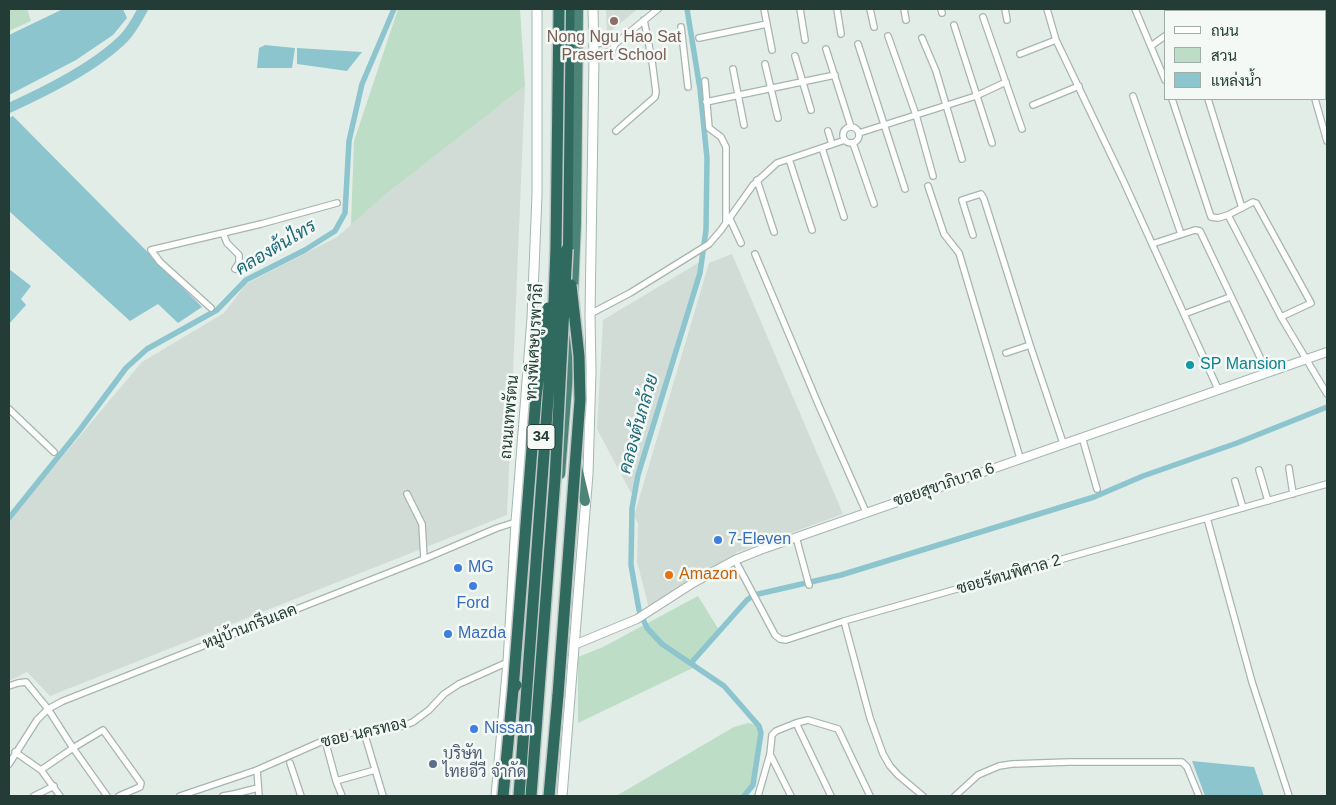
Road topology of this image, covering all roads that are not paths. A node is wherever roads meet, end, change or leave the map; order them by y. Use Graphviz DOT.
graph roads {
  1 [pos="537,9"];
  2 [pos="554,9"];
  3 [pos="559,9"];
  4 [pos="569,9"];
  5 [pos="578,9"];
  6 [pos="593,9"];
  7 [pos="658,9"];
  8 [pos="764,9"];
  9 [pos="800,9"];
  10 [pos="836,9"];
  11 [pos="870,9"];
  12 [pos="904,9"];
  13 [pos="1005,9"];
  14 [pos="1046,9"];
  15 [pos="1136,9"];
  16 [pos="983,17"];
  17 [pos="644,20"];
  18 [pos="906,20"];
  19 [pos="1007,20"];
  20 [pos="768,24"];
  21 [pos="954,25"];
  22 [pos="681,27"];
  23 [pos="874,27"];
  24 [pos="841,34"];
  25 [pos="888,36"];
  26 [pos="1164,37"];
  27 [pos="699,38"];
  28 [pos="922,38"];
  29 [pos="805,40"];
  30 [pos="1056,40"];
  31 [pos="594,44"];
  32 [pos="615,44"];
  33 [pos="858,44"];
  34 [pos="1151,46"];
  35 [pos="826,49"];
  36 [pos="772,50"];
  37 [pos="1020,54"];
  38 [pos="594,55"];
  39 [pos="795,56"];
  40 [pos="765,64"];
  41 [pos="1162,65"];
  42 [pos="734,70"];
  43 [pos="835,75"];
  44 [pos="705,81"];
  45 [pos="1006,82"];
  46 [pos="802,83"];
  47 [pos="1079,86"];
  48 [pos="688,87"];
  49 [pos="771,88"];
  50 [pos="739,94"];
  51 [pos="976,96"];
  52 [pos="1133,96"];
  53 [pos="1172,100"];
  54 [pos="1208,100"];
  55 [pos="1315,100"];
  56 [pos="706,102"];
  57 [pos="1033,105"];
  58 [pos="945,106"];
  59 [pos="812,110"];
  60 [pos="916,115"];
  61 [pos="778,118"];
  62 [pos="744,125"];
  63 [pos="883,125"];
  64 [pos="851,127"];
  65 [pos="1022,130"];
  66 [pos="616,131"];
  67 [pos="828,131"];
  68 [pos="859,133"];
  69 [pos="845,140"];
  70 [pos="1327,141"];
  71 [pos="853,143"];
  72 [pos="992,143"];
  73 [pos="832,144"];
  74 [pos="822,148"];
  75 [pos="789,159"];
  76 [pos="962,159"];
  77 [pos="933,176"];
  78 [pos="757,180"];
  79 [pos="928,186"];
  80 [pos="905,189"];
  81 [pos="338,203"];
  82 [pos="874,204"];
  83 [pos="1242,208"];
  84 [pos="1228,215"];
  85 [pos="844,217"];
  86 [pos="728,219"];
  87 [pos="812,230"];
  88 [pos="774,232"];
  89 [pos="223,233"];
  90 [pos="973,234"];
  91 [pos="1181,234"];
  92 [pos="741,243"];
  93 [pos="1152,244"];
  94 [pos="562,248"];
  95 [pos="755,254"];
  96 [pos="235,269"];
  97 [pos="1230,297"];
  98 [pos="211,308"];
  99 [pos="590,314"];
  100 [pos="1184,314"];
  101 [pos="1281,317"];
  102 [pos="1030,345"];
  103 [pos="1327,352"];
  104 [pos="1006,353"];
  105 [pos="1307,359"];
  106 [pos="1267,372"];
  107 [pos="1218,389"];
  108 [pos="1327,394"];
  109 [pos="9,409"];
  110 [pos="566,417"];
  111 [pos="1082,437"];
  112 [pos="1063,443"];
  113 [pos="54,452"];
  114 [pos="1020,458"];
  115 [pos="1289,468"];
  116 [pos="1259,470"];
  117 [pos="1235,481"];
  118 [pos="1327,484"];
  119 [pos="1097,489"];
  120 [pos="407,494"];
  121 [pos="1293,494"];
  122 [pos="585,501"];
  123 [pos="1268,501"];
  124 [pos="1243,508"];
  125 [pos="866,512"];
  126 [pos="1208,518"];
  127 [pos="516,522"];
  128 [pos="796,537"];
  129 [pos="424,559"];
  130 [pos="735,560"];
  131 [pos="809,585"];
  132 [pos="844,621"];
  133 [pos="574,645"];
  134 [pos="508,662"];
  135 [pos="9,686"];
  136 [pos="513,690"];
  137 [pos="558,695"];
  138 [pos="48,709"];
  139 [pos="796,723"];
  140 [pos="366,739"];
  141 [pos="325,740"];
  142 [pos="73,748"];
  143 [pos="15,752"];
  144 [pos="770,754"];
  145 [pos="290,763"];
  146 [pos="9,764"];
  147 [pos="41,770"];
  148 [pos="257,770"];
  149 [pos="375,770"];
  150 [pos="336,781"];
  151 [pos="54,786"];
  152 [pos="258,788"];
  153 [pos="234,795"];
  154 [pos="34,796"];
  155 [pos="60,796"];
  156 [pos="107,796"];
  157 [pos="119,796"];
  158 [pos="181,796"];
  159 [pos="223,796"];
  160 [pos="259,796"];
  161 [pos="301,796"];
  162 [pos="342,796"];
  163 [pos="383,796"];
  164 [pos="496,796"];
  165 [pos="503,796"];
  166 [pos="517,796"];
  167 [pos="531,796"];
  168 [pos="536,796"];
  169 [pos="549,796"];
  170 [pos="562,796"];
  171 [pos="758,796"];
  172 [pos="791,796"];
  173 [pos="831,796"];
  174 [pos="870,796"];
  175 [pos="923,796"];
  176 [pos="955,796"];
  177 [pos="1199,796"];
  178 [pos="1288,796"];
  1 -- 127 [label="main road, ถนนเทพรัตน / 34"];
  2 -- 166 [label="highway, ถนนเทพรัตน / 34"];
  3 -- 94 [label="highway, ทางพิเศษบูรพาวิถี, bridge"];
  4 -- 94 [label="highway, ทางพิเศษบูรพาวิถี"];
  5 -- 110 [label="highway, 34"];
  6 -- 31 [label="main road"];
  7 -- 17 [label="street"];
  8 -- 20 [label="street"];
  9 -- 29 [label="street"];
  10 -- 24 [label="street"];
  11 -- 23 [label="street"];
  12 -- 18 [label="street"];
  13 -- 19 [label="street"];
  14 -- 30 [label="street"];
  15 -- 34 [label="street"];
  16 -- 45 [label="street"];
  17 -- 32 [label="street"];
  17 -- 66 [label="street"];
  20 -- 27 [label="street"];
  20 -- 36 [label="street"];
  21 -- 51 [label="street"];
  22 -- 48 [label="street"];
  25 -- 60 [label="street"];
  26 -- 34 [label="street"];
  28 -- 58 [label="street"];
  30 -- 37 [label="street"];
  30 -- 47 [label="street"];
  31 -- 32 [label="street"];
  31 -- 38 [label="main road"];
  32 -- 38 [label="street"];
  33 -- 63 [label="street"];
  34 -- 41 [label="street"];
  35 -- 43 [label="street"];
  38 -- 99 [label="main road"];
  39 -- 46 [label="street"];
  40 -- 49 [label="street"];
  42 -- 50 [label="street"];
  43 -- 46 [label="street"];
  43 -- 64 [label="street"];
  44 -- 56 [label="street"];
  45 -- 51 [label="street"];
  45 -- 65 [label="street"];
  46 -- 49 [label="street"];
  46 -- 59 [label="street"];
  47 -- 57 [label="street"];
  47 -- 93 [label="street"];
  49 -- 50 [label="street"];
  49 -- 61 [label="street"];
  50 -- 56 [label="street"];
  50 -- 62 [label="street"];
  51 -- 58 [label="street"];
  51 -- 72 [label="street"];
  52 -- 91 [label="street"];
  53 -- 84 [label="street"];
  54 -- 83 [label="street"];
  55 -- 70 [label="street"];
  56 -- 86 [label="street"];
  58 -- 60 [label="street"];
  58 -- 76 [label="street"];
  60 -- 63 [label="street"];
  60 -- 77 [label="street"];
  63 -- 68 [label="street"];
  63 -- 80 [label="street"];
  64 -- 68 [label="street"];
  64 -- 69 [label="street"];
  67 -- 73 [label="street"];
  68 -- 71 [label="street"];
  69 -- 71 [label="street"];
  69 -- 73 [label="street"];
  71 -- 82 [label="street"];
  73 -- 74 [label="street"];
  74 -- 75 [label="street"];
  74 -- 85 [label="street"];
  75 -- 78 [label="street"];
  75 -- 87 [label="street"];
  78 -- 86 [label="street"];
  78 -- 88 [label="street"];
  79 -- 114 [label="street"];
  81 -- 89 [label="street"];
  83 -- 84 [label="street"];
  83 -- 101 [label="street"];
  84 -- 101 [label="street"];
  86 -- 92 [label="street"];
  86 -- 99 [label="street"];
  89 -- 96 [label="street"];
  89 -- 98 [label="street"];
  90 -- 102 [label="street"];
  91 -- 93 [label="street"];
  91 -- 97 [label="street"];
  93 -- 100 [label="street"];
  94 -- 136 [label="highway, bridge"];
  94 -- 137 [label="highway, bridge"];
  94 -- 166 [label="highway, ทางพิเศษบูรพาวิถี, bridge"];
  94 -- 167 [label="highway, ทางพิเศษบูรพาวิถี, bridge"];
  95 -- 125 [label="street"];
  97 -- 100 [label="street"];
  97 -- 106 [label="street"];
  99 -- 122 [label="main road"];
  100 -- 107 [label="street"];
  101 -- 105 [label="street"];
  102 -- 104 [label="street"];
  102 -- 112 [label="street"];
  103 -- 105 [label="street, ซอยสุขาภิบาล 6"];
  105 -- 106 [label="street, ซอยสุขาภิบาล 6"];
  105 -- 108 [label="street"];
  106 -- 107 [label="street, ซอยสุขาภิบาล 6"];
  107 -- 111 [label="street, ซอยสุขาภิบาล 6"];
  109 -- 113 [label="street"];
  110 -- 122 [label="highway"];
  110 -- 168 [label="highway, 34"];
  111 -- 112 [label="street, ซอยสุขาภิบาล 6"];
  111 -- 119 [label="street"];
  112 -- 114 [label="street, ซอยสุขาภิบาล 6"];
  114 -- 125 [label="street, ซอยสุขาภิบาล 6"];
  115 -- 121 [label="street"];
  116 -- 123 [label="street"];
  117 -- 124 [label="street"];
  118 -- 121 [label="street, ซอยรัตนพิศาล 2"];
  120 -- 129 [label="street"];
  121 -- 123 [label="street, ซอยรัตนพิศาล 2"];
  122 -- 133 [label="main road"];
  123 -- 124 [label="street, ซอยรัตนพิศาล 2"];
  124 -- 126 [label="street, ซอยรัตนพิศาล 2"];
  125 -- 128 [label="street, ซอยสุขาภิบาล 6"];
  126 -- 132 [label="street, ซอยรัตนพิศาล 2"];
  126 -- 178 [label="street"];
  127 -- 129 [label="street, หมู่บ้านกรีนเลค"];
  127 -- 134 [label="main road, ถนนเทพรัตน / 34"];
  128 -- 130 [label="street, ซอยสุขาภิบาล 6"];
  128 -- 131 [label="street"];
  129 -- 138 [label="street, หมู่บ้านกรีนเลค"];
  130 -- 132 [label="street, ซอยรัตนพิศาล 2"];
  130 -- 133 [label="street, ซอยสุขาภิบาล 6"];
  132 -- 175 [label="street"];
  133 -- 170 [label="main road"];
  134 -- 141 [label="street, ซอย นครทอง"];
  134 -- 164 [label="main road, ถนนเทพรัตน / 34"];
  135 -- 138 [label="street"];
  136 -- 137 [label="highway, bridge"];
  136 -- 165 [label="highway, bridge"];
  137 -- 169 [label="highway"];
  138 -- 142 [label="street"];
  138 -- 143 [label="street, หมู่บ้านกรีนเลค"];
  139 -- 144 [label="street"];
  139 -- 173 [label="street"];
  139 -- 174 [label="street"];
  140 -- 149 [label="street"];
  141 -- 148 [label="street, ซอย นครทอง"];
  141 -- 150 [label="street"];
  142 -- 147 [label="street"];
  142 -- 156 [label="street"];
  142 -- 157 [label="street"];
  143 -- 146 [label="street, หมู่บ้านกรีนเลค"];
  143 -- 147 [label="street"];
  144 -- 171 [label="street"];
  144 -- 172 [label="street"];
  145 -- 161 [label="street"];
  147 -- 151 [label="street"];
  148 -- 152 [label="street"];
  148 -- 158 [label="street, ซอย นครทอง"];
  149 -- 150 [label="street"];
  149 -- 163 [label="street"];
  150 -- 162 [label="street"];
  151 -- 154 [label="street"];
  151 -- 155 [label="street"];
  152 -- 153 [label="street"];
  152 -- 160 [label="street"];
  153 -- 159 [label="street"];
  176 -- 177 [label="street"];
}
